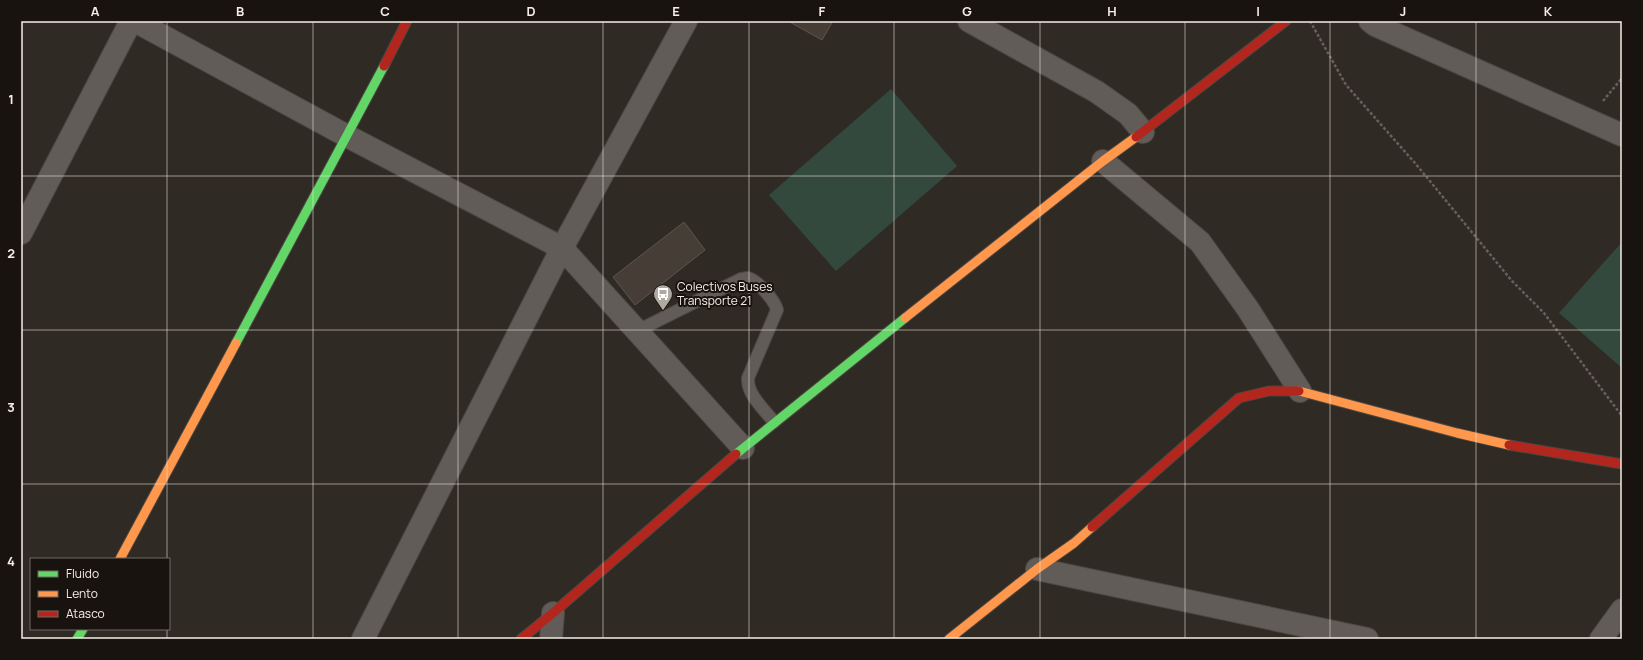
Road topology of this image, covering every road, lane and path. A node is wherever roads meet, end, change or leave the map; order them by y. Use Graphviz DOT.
graph roads {
  1 [pos="131,21"];
  2 [pos="136,21"];
  3 [pos="406,21"];
  4 [pos="686,21"];
  5 [pos="969,21"];
  6 [pos="1286,21"];
  7 [pos="1310,21"];
  8 [pos="1370,21"];
  9 [pos="1622,78"];
  10 [pos="1587,119"];
  11 [pos="1143,132"];
  12 [pos="1622,135"];
  13 [pos="347,136"];
  14 [pos="1103,161"];
  15 [pos="21,233"];
  16 [pos="562,248"];
  17 [pos="637,331"];
  18 [pos="1300,391"];
  19 [pos="1622,416"];
  20 [pos="774,422"];
  21 [pos="743,448"];
  22 [pos="1622,464"];
  23 [pos="121,558"];
  24 [pos="1037,569"];
  25 [pos="1622,610"];
  26 [pos="553,613"];
  27 [pos="82,630"];
  28 [pos="77,639"];
  29 [pos="363,639"];
  30 [pos="521,639"];
  31 [pos="551,639"];
  32 [pos="949,639"];
  33 [pos="1367,639"];
  34 [pos="1601,639"];
  1 -- 15 [label="street"];
  2 -- 13 [label="street"];
  3 -- 13 [label="street"];
  4 -- 16 [label="street"];
  5 -- 11 [label="street"];
  6 -- 11 [label="street"];
  7 -- 19 [label="path"];
  8 -- 10 [label="street"];
  9 -- 10 [label="path"];
  10 -- 12 [label="street"];
  11 -- 14 [label="street"];
  13 -- 16 [label="street"];
  13 -- 23 [label="street"];
  14 -- 18 [label="street"];
  14 -- 20 [label="street"];
  16 -- 17 [label="street"];
  16 -- 29 [label="street"];
  17 -- 20 [label="lane"];
  17 -- 21 [label="street"];
  18 -- 22 [label="street"];
  18 -- 24 [label="street"];
  20 -- 21 [label="street"];
  21 -- 26 [label="street"];
  24 -- 32 [label="street"];
  24 -- 33 [label="street"];
  25 -- 34 [label="street"];
  26 -- 30 [label="street"];
  26 -- 31 [label="street"];
  27 -- 28 [label="street"];
}
